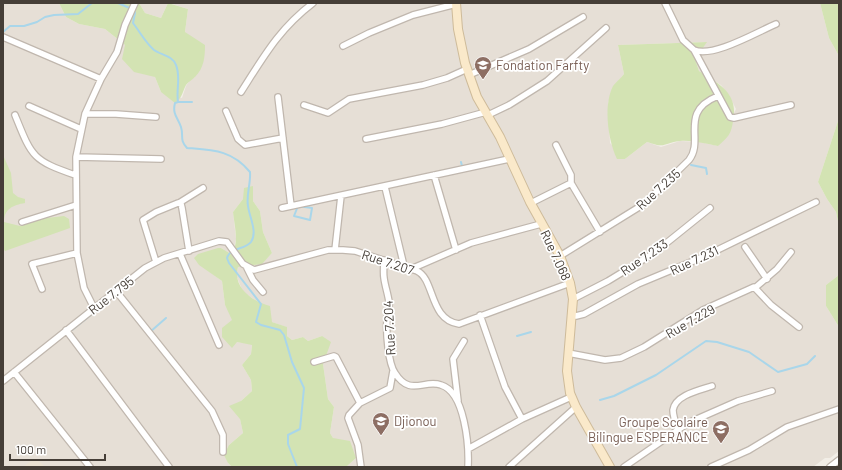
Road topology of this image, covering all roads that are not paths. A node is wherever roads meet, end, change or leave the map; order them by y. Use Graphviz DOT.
graph roads {
  1 [pos="313,3"];
  2 [pos="456,3"];
  3 [pos="665,3"];
  4 [pos="134,4"];
  5 [pos="583,17"];
  6 [pos="776,24"];
  7 [pos="606,28"];
  8 [pos="4,37"];
  9 [pos="343,46"];
  10 [pos="694,50"];
  11 [pos="468,72"];
  12 [pos="101,79"];
  13 [pos="241,92"];
  14 [pos="718,96"];
  15 [pos="278,97"];
  16 [pos="304,105"];
  17 [pos="790,105"];
  18 [pos="29,106"];
  19 [pos="226,111"];
  20 [pos="85,114"];
  21 [pos="487,114"];
  22 [pos="15,115"];
  23 [pos="156,117"];
  24 [pos="81,128"];
  25 [pos="283,138"];
  26 [pos="366,139"];
  27 [pos="556,145"];
  28 [pos="76,157"];
  29 [pos="160,159"];
  30 [pos="509,159"];
  31 [pos="75,175"];
  32 [pos="434,175"];
  33 [pos="571,183"];
  34 [pos="385,187"];
  35 [pos="203,188"];
  36 [pos="341,196"];
  37 [pos="816,202"];
  38 [pos="179,203"];
  39 [pos="531,203"];
  40 [pos="76,205"];
  41 [pos="291,206"];
  42 [pos="282,208"];
  43 [pos="710,208"];
  44 [pos="22,222"];
  45 [pos="541,224"];
  46 [pos="600,232"];
  47 [pos="746,247"];
  48 [pos="335,250"];
  49 [pos="456,250"];
  50 [pos="189,251"];
  51 [pos="76,252"];
  52 [pos="791,252"];
  53 [pos="180,254"];
  54 [pos="560,256"];
  55 [pos="384,260"];
  56 [pos="156,262"];
  57 [pos="404,266"];
  58 [pos="248,268"];
  59 [pos="411,269"];
  60 [pos="766,279"];
  61 [pos="570,283"];
  62 [pos="756,287"];
  63 [pos="42,289"];
  64 [pos="116,291"];
  65 [pos="263,292"];
  66 [pos="573,299"];
  67 [pos="94,308"];
  68 [pos="572,314"];
  69 [pos="480,315"];
  70 [pos="799,327"];
  71 [pos="66,330"];
  72 [pos="464,341"];
  73 [pos="219,345"];
  74 [pos="568,353"];
  75 [pos="314,362"];
  76 [pos="393,370"];
  77 [pos="14,372"];
  78 [pos="3,381"];
  79 [pos="712,386"];
  80 [pos="772,391"];
  81 [pos="571,396"];
  82 [pos="458,401"];
  83 [pos="360,403"];
  84 [pos="576,407"];
  85 [pos="839,409"];
  86 [pos="522,419"];
  87 [pos="678,429"];
  88 [pos="468,449"];
  89 [pos="223,452"];
  90 [pos="839,460"];
  91 [pos="90,467"];
  92 [pos="169,467"];
  93 [pos="361,467"];
  94 [pos="468,467"];
  95 [pos="509,467"];
  96 [pos="610,467"];
  97 [pos="624,467"];
  98 [pos="711,467"];
  99 [pos="830,467"];
  1 -- 13 [label="street"];
  2 -- 9 [label="street"];
  2 -- 11 [label="street, Rue 7.068"];
  3 -- 10 [label="street"];
  4 -- 12 [label="street"];
  5 -- 11 [label="street"];
  6 -- 10 [label="street"];
  7 -- 21 [label="street"];
  8 -- 12 [label="street"];
  10 -- 14 [label="street"];
  11 -- 16 [label="street"];
  11 -- 21 [label="street, Rue 7.068"];
  12 -- 20 [label="street"];
  14 -- 17 [label="street"];
  14 -- 46 [label="street, Rue 7.235"];
  15 -- 25 [label="street"];
  18 -- 24 [label="street"];
  19 -- 25 [label="street"];
  20 -- 23 [label="street"];
  20 -- 24 [label="street"];
  21 -- 26 [label="street"];
  21 -- 30 [label="street, Rue 7.068"];
  22 -- 31 [label="street"];
  24 -- 28 [label="street"];
  25 -- 41 [label="street"];
  27 -- 33 [label="street"];
  28 -- 29 [label="street"];
  28 -- 31 [label="street"];
  30 -- 32 [label="street"];
  30 -- 39 [label="street, Rue 7.068"];
  31 -- 40 [label="street"];
  32 -- 34 [label="street"];
  32 -- 49 [label="street"];
  33 -- 39 [label="street"];
  33 -- 46 [label="street"];
  34 -- 36 [label="street"];
  34 -- 57 [label="street"];
  35 -- 38 [label="street"];
  36 -- 41 [label="street"];
  36 -- 48 [label="street"];
  37 -- 68 [label="street, Rue 7.231"];
  38 -- 50 [label="street"];
  38 -- 56 [label="street"];
  39 -- 45 [label="street, Rue 7.068"];
  40 -- 44 [label="street"];
  40 -- 51 [label="street"];
  41 -- 42 [label="street"];
  43 -- 66 [label="street, Rue 7.233"];
  45 -- 49 [label="street"];
  45 -- 54 [label="street, Rue 7.068"];
  46 -- 54 [label="street, Rue 7.235"];
  47 -- 60 [label="street"];
  48 -- 55 [label="street, Rue 7.207"];
  48 -- 58 [label="street, Rue 7.207"];
  49 -- 59 [label="street"];
  50 -- 53 [label="street, Rue 7.795"];
  50 -- 58 [label="street, Rue 7.795"];
  51 -- 63 [label="street"];
  51 -- 67 [label="street"];
  52 -- 60 [label="street, Rue 7.229"];
  53 -- 56 [label="street, Rue 7.795"];
  53 -- 73 [label="street"];
  54 -- 61 [label="street, Rue 7.068"];
  55 -- 57 [label="street, Rue 7.207"];
  55 -- 76 [label="street, Rue 7.204"];
  56 -- 64 [label="street, Rue 7.795"];
  57 -- 59 [label="street, Rue 7.207"];
  58 -- 65 [label="street"];
  59 -- 69 [label="street, Rue 7.207"];
  60 -- 62 [label="street, Rue 7.229"];
  61 -- 66 [label="street, Rue 7.068"];
  61 -- 69 [label="street, Rue 7.207"];
  62 -- 70 [label="street"];
  62 -- 74 [label="street, Rue 7.229"];
  64 -- 67 [label="street, Rue 7.795"];
  64 -- 89 [label="street"];
  66 -- 68 [label="street, Rue 7.068"];
  67 -- 71 [label="street, Rue 7.795"];
  68 -- 74 [label="street, Rue 7.068"];
  69 -- 86 [label="street"];
  71 -- 77 [label="street, Rue 7.795"];
  71 -- 92 [label="street"];
  72 -- 82 [label="street"];
  74 -- 81 [label="street, Rue 7.068"];
  75 -- 83 [label="street"];
  76 -- 82 [label="street, Rue 7.204"];
  76 -- 83 [label="street"];
  77 -- 78 [label="street, Rue 7.795"];
  77 -- 91 [label="street"];
  79 -- 87 [label="street"];
  80 -- 87 [label="street"];
  81 -- 84 [label="street, Rue 7.068"];
  81 -- 86 [label="street"];
  82 -- 88 [label="street, Rue 7.204"];
  83 -- 93 [label="street"];
  84 -- 95 [label="street"];
  84 -- 96 [label="street, Rue 7.068"];
  85 -- 98 [label="street"];
  86 -- 88 [label="street"];
  87 -- 97 [label="street"];
  88 -- 94 [label="street, Rue 7.204"];
  90 -- 99 [label="street"];
}
